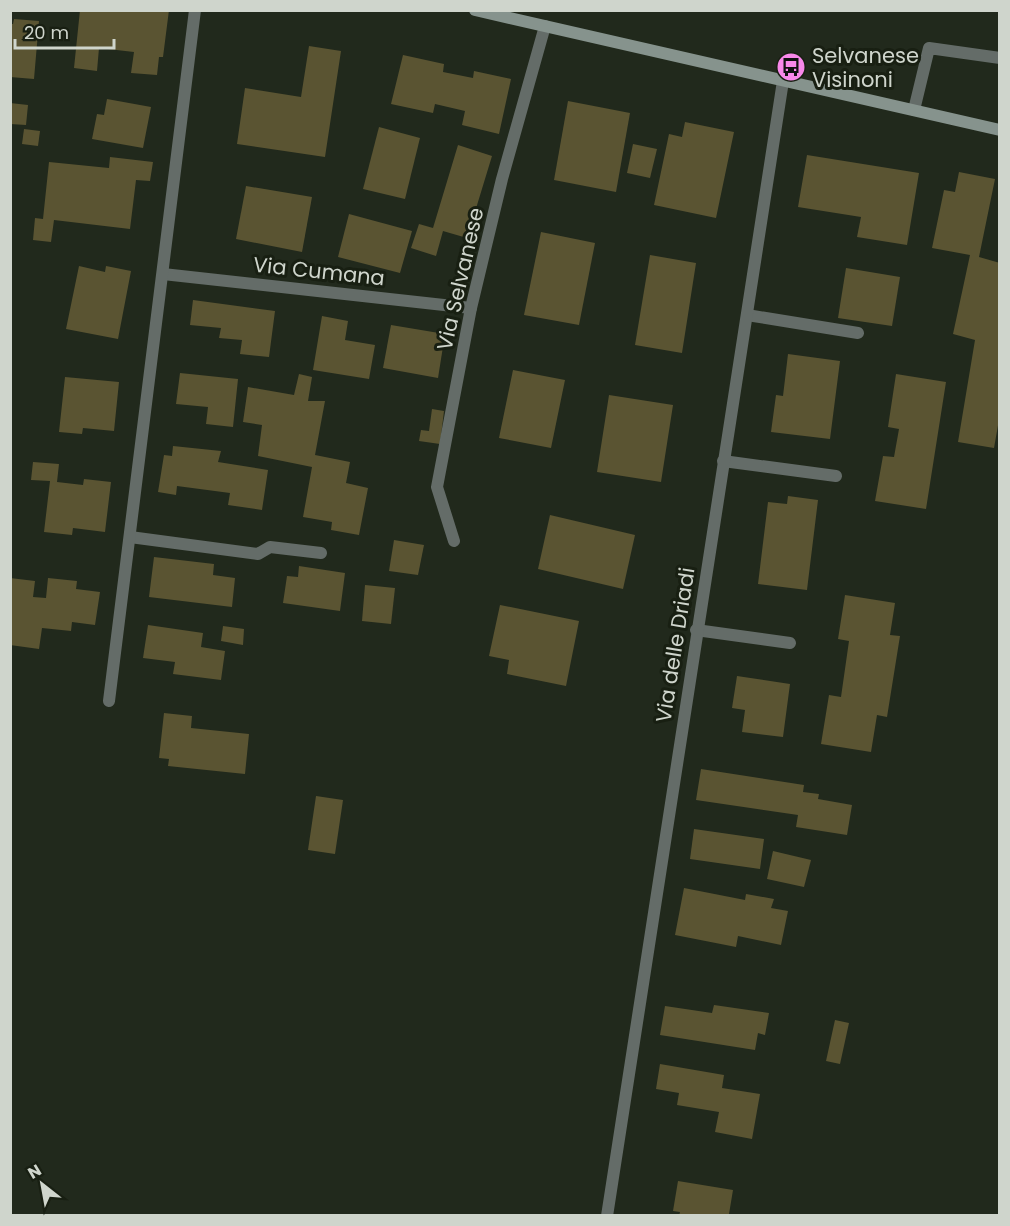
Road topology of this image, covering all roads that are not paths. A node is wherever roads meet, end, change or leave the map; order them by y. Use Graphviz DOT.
graph roads {
  1 [pos="195,10"];
  2 [pos="475,10"];
  3 [pos="545,26"];
  4 [pos="999,58"];
  5 [pos="783,81"];
  6 [pos="914,110"];
  7 [pos="999,130"];
  8 [pos="163,274"];
  9 [pos="471,308"];
  10 [pos="747,315"];
  11 [pos="858,333"];
  12 [pos="723,461"];
  13 [pos="836,476"];
  14 [pos="130,537"];
  15 [pos="454,542"];
  16 [pos="321,553"];
  17 [pos="696,630"];
  18 [pos="790,644"];
  19 [pos="109,701"];
  20 [pos="607,1215"];
  1 -- 8 [label="street"];
  2 -- 3 [label="street"];
  3 -- 5 [label="street"];
  3 -- 9 [label="street, Via Selvanese"];
  4 -- 6 [label="street"];
  5 -- 6 [label="street"];
  5 -- 10 [label="street, Via delle Driadi"];
  6 -- 7 [label="street"];
  8 -- 9 [label="street, Via Cumana"];
  8 -- 14 [label="street"];
  9 -- 15 [label="street, Via Selvanese"];
  10 -- 11 [label="street"];
  10 -- 12 [label="street, Via delle Driadi"];
  12 -- 13 [label="street"];
  12 -- 17 [label="street, Via delle Driadi"];
  14 -- 16 [label="street"];
  14 -- 19 [label="street"];
  17 -- 18 [label="street"];
  17 -- 20 [label="street, Via delle Driadi"];
}
